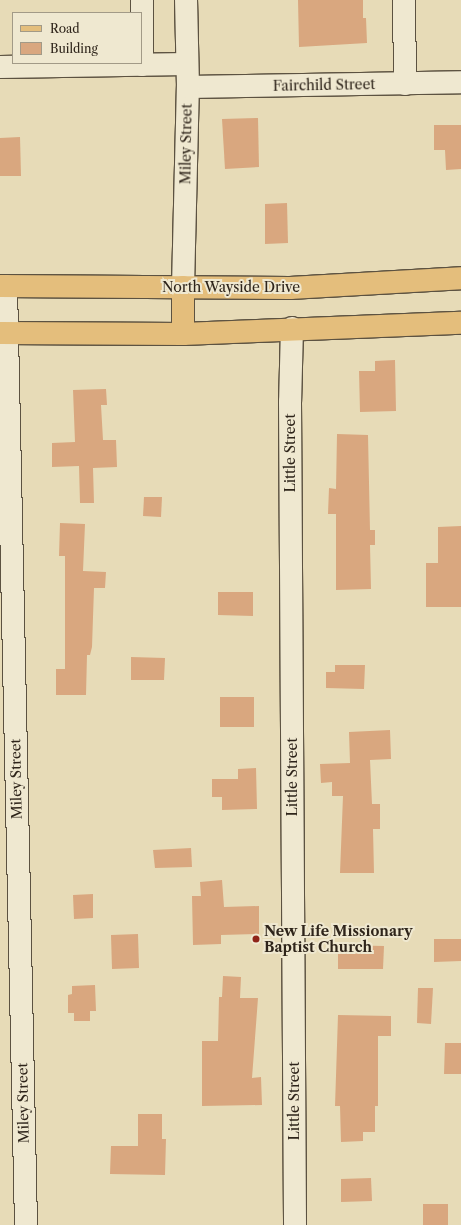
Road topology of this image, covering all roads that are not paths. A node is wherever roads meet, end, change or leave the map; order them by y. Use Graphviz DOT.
graph roads {
  1 [pos="142,0"];
  2 [pos="186,0"];
  3 [pos="404,0"];
  4 [pos="187,64"];
  5 [pos="142,65"];
  6 [pos="0,67"];
  7 [pos="461,82"];
  8 [pos="405,84"];
  9 [pos="188,86"];
  10 [pos="461,278"];
  11 [pos="3,286"];
  12 [pos="183,288"];
  13 [pos="461,324"];
  14 [pos="292,328"];
  15 [pos="3,333"];
  16 [pos="183,334"];
  17 [pos="26,1225"];
  18 [pos="295,1225"];
  1 -- 5 [label="street"];
  2 -- 4 [label="street, Miley Street"];
  3 -- 8 [label="street"];
  4 -- 5 [label="street"];
  4 -- 9 [label="street, Miley Street"];
  5 -- 6 [label="street"];
  7 -- 8 [label="street, Fairchild Street"];
  8 -- 9 [label="street, Fairchild Street"];
  9 -- 12 [label="street, Miley Street"];
  10 -- 12 [label="main road, North Wayside Drive"];
  11 -- 12 [label="main road, North Wayside Drive"];
  11 -- 15 [label="street, Miley Street"];
  12 -- 16 [label="main road"];
  13 -- 14 [label="main road"];
  14 -- 16 [label="main road"];
  14 -- 18 [label="street, Little Street"];
  15 -- 16 [label="main road"];
  15 -- 17 [label="street, Miley Street"];
}
